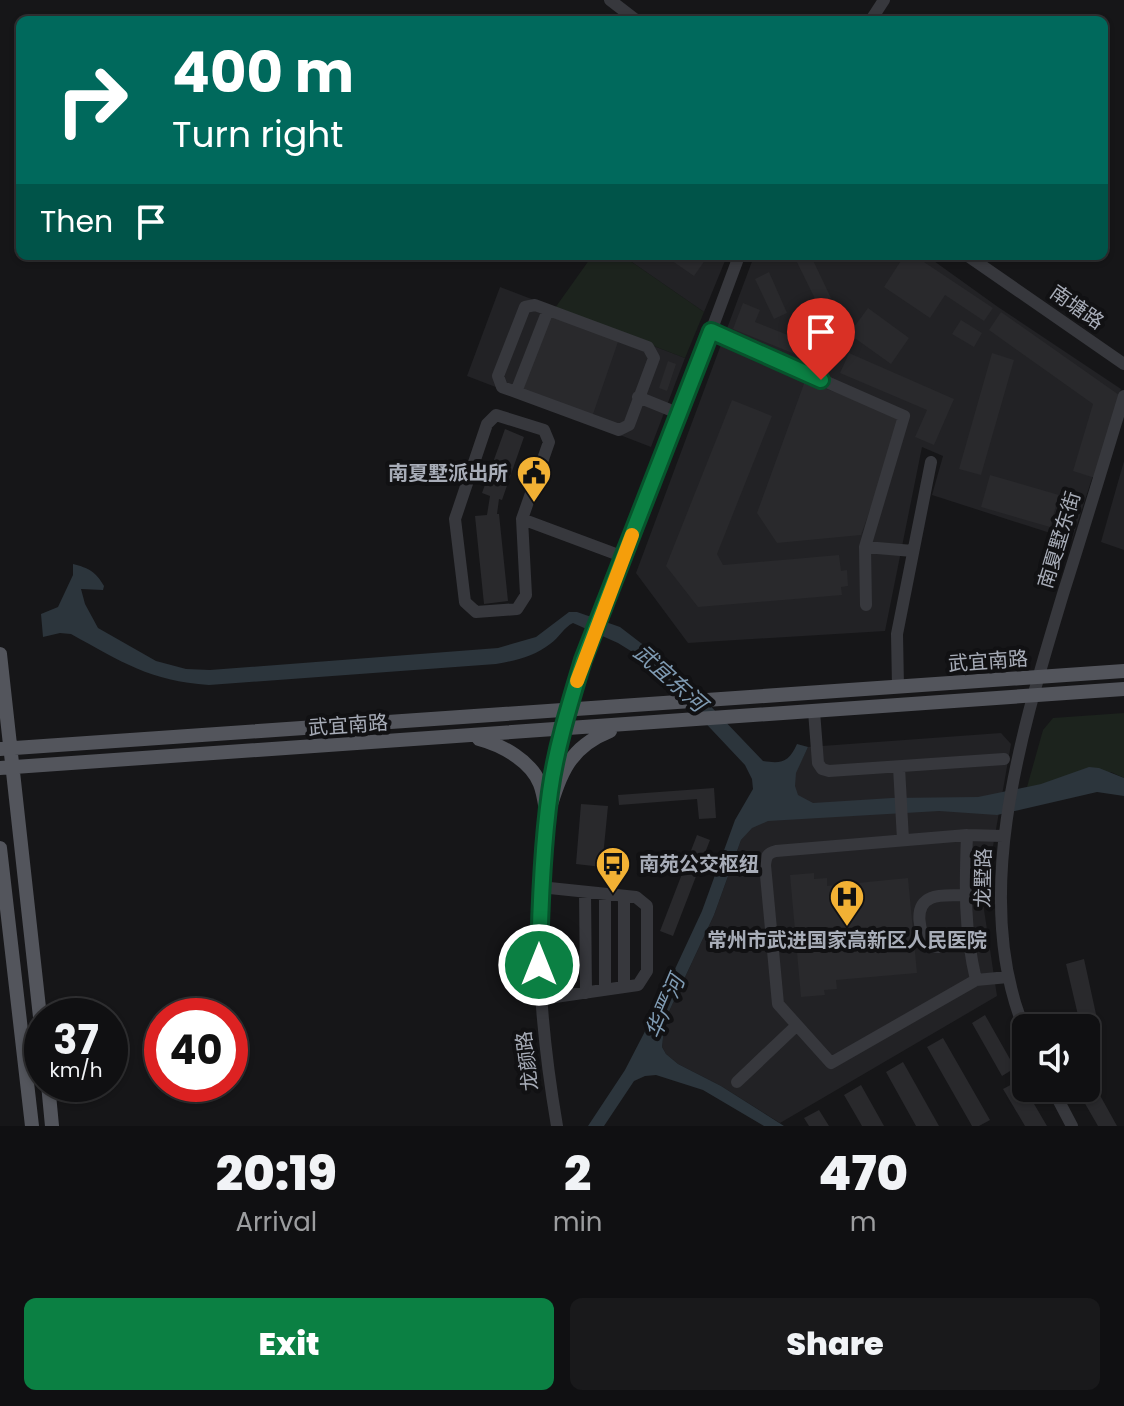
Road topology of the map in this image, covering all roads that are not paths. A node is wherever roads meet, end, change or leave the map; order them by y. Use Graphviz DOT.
graph roads {
  1 [pos="610,0"];
  2 [pos="631,16"];
  3 [pos="738,260"];
  4 [pos="974,260"];
  5 [pos="548,310"];
  6 [pos="711,331"];
  7 [pos="1124,364"];
  8 [pos="516,392"];
  9 [pos="1124,396"];
  10 [pos="638,397"];
  11 [pos="680,414"];
  12 [pos="931,462"];
  13 [pos="522,519"];
  14 [pos="865,547"];
  15 [pos="913,551"];
  16 [pos="624,557"];
  17 [pos="866,605"];
  18 [pos="0,654"];
  19 [pos="1124,671"];
  20 [pos="1038,677"];
  21 [pos="898,687"];
  22 [pos="1124,689"];
  23 [pos="1033,696"];
  24 [pos="568,710"];
  25 [pos="814,711"];
  26 [pos="623,726"];
  27 [pos="563,730"];
  28 [pos="467,737"];
  29 [pos="5,749"];
  30 [pos="1004,759"];
  31 [pos="899,767"];
  32 [pos="6,768"];
  33 [pos="547,817"];
  34 [pos="967,835"];
  35 [pos="1003,836"];
  36 [pos="903,840"];
  37 [pos="0,848"];
  38 [pos="540,887"];
  39 [pos="585,892"];
  40 [pos="605,894"];
  41 [pos="964,895"];
  42 [pos="624,896"];
  43 [pos="967,943"];
  44 [pos="1008,977"];
  45 [pos="976,980"];
  46 [pos="624,987"];
  47 [pos="605,990"];
  48 [pos="586,993"];
  49 [pos="37,998"];
  50 [pos="541,999"];
  51 [pos="1018,1014"];
  52 [pos="796,1026"];
  53 [pos="737,1082"];
  54 [pos="50,1102"];
  55 [pos="1059,1102"];
  56 [pos="32,1126"];
  57 [pos="52,1126"];
  58 [pos="557,1126"];
  59 [pos="1072,1126"];
  1 -- 2 [label="street"];
  3 -- 6 [label="street, 龙颜路"];
  4 -- 7 [label="street, 南塘路"];
  5 -- 8 [label="street"];
  5 -- 8 [label="street"];
  5 -- 10 [label="street"];
  6 -- 11 [label="street, 龙颜路"];
  6 -- 14 [label="street"];
  8 -- 10 [label="street"];
  9 -- 20 [label="street, 南夏墅东街"];
  10 -- 11 [label="street"];
  11 -- 16 [label="street, 龙颜路"];
  12 -- 15 [label="street"];
  13 -- 13 [label="street"];
  13 -- 16 [label="street"];
  14 -- 15 [label="street"];
  14 -- 17 [label="street"];
  15 -- 21 [label="street"];
  16 -- 24 [label="street, 龙颜路"];
  18 -- 29 [label="main road"];
  19 -- 20 [label="main road, 武宜南路"];
  20 -- 21 [label="main road, 武宜南路"];
  20 -- 23 [label="street, 南夏墅东街"];
  21 -- 24 [label="main road, 武宜南路"];
  22 -- 23 [label="main road, 武宜南路"];
  23 -- 25 [label="main road, 武宜南路"];
  23 -- 35 [label="street, 龙墅路"];
  24 -- 27 [label="street, 龙颜路"];
  24 -- 29 [label="main road, 武宜南路"];
  25 -- 26 [label="main road, 武宜南路"];
  25 -- 31 [label="street"];
  26 -- 27 [label="main road, 武宜南路"];
  26 -- 33 [label="main road"];
  27 -- 28 [label="main road, 武宜南路"];
  27 -- 33 [label="street, 龙颜路"];
  28 -- 32 [label="main road, 武宜南路"];
  28 -- 33 [label="main road"];
  29 -- 32 [label="main road"];
  30 -- 31 [label="street"];
  31 -- 36 [label="street"];
  32 -- 49 [label="main road"];
  33 -- 38 [label="street, 龙颜路"];
  34 -- 35 [label="street"];
  34 -- 36 [label="street"];
  34 -- 41 [label="street"];
  35 -- 44 [label="street, 龙墅路"];
  36 -- 52 [label="street"];
  37 -- 56 [label="main road"];
  38 -- 39 [label="street"];
  38 -- 50 [label="street, 龙颜路"];
  39 -- 40 [label="street"];
  39 -- 48 [label="street"];
  40 -- 42 [label="street"];
  40 -- 47 [label="street"];
  41 -- 43 [label="street"];
  41 -- 43 [label="street"];
  42 -- 46 [label="street"];
  42 -- 46 [label="street"];
  43 -- 45 [label="street"];
  44 -- 45 [label="street"];
  44 -- 51 [label="street, 龙墅路"];
  45 -- 52 [label="street"];
  46 -- 47 [label="street"];
  47 -- 48 [label="street"];
  48 -- 50 [label="street"];
  50 -- 58 [label="street, 龙颜路"];
  52 -- 53 [label="street"];
  54 -- 57 [label="main road"];
  55 -- 59 [label="street"];
}
